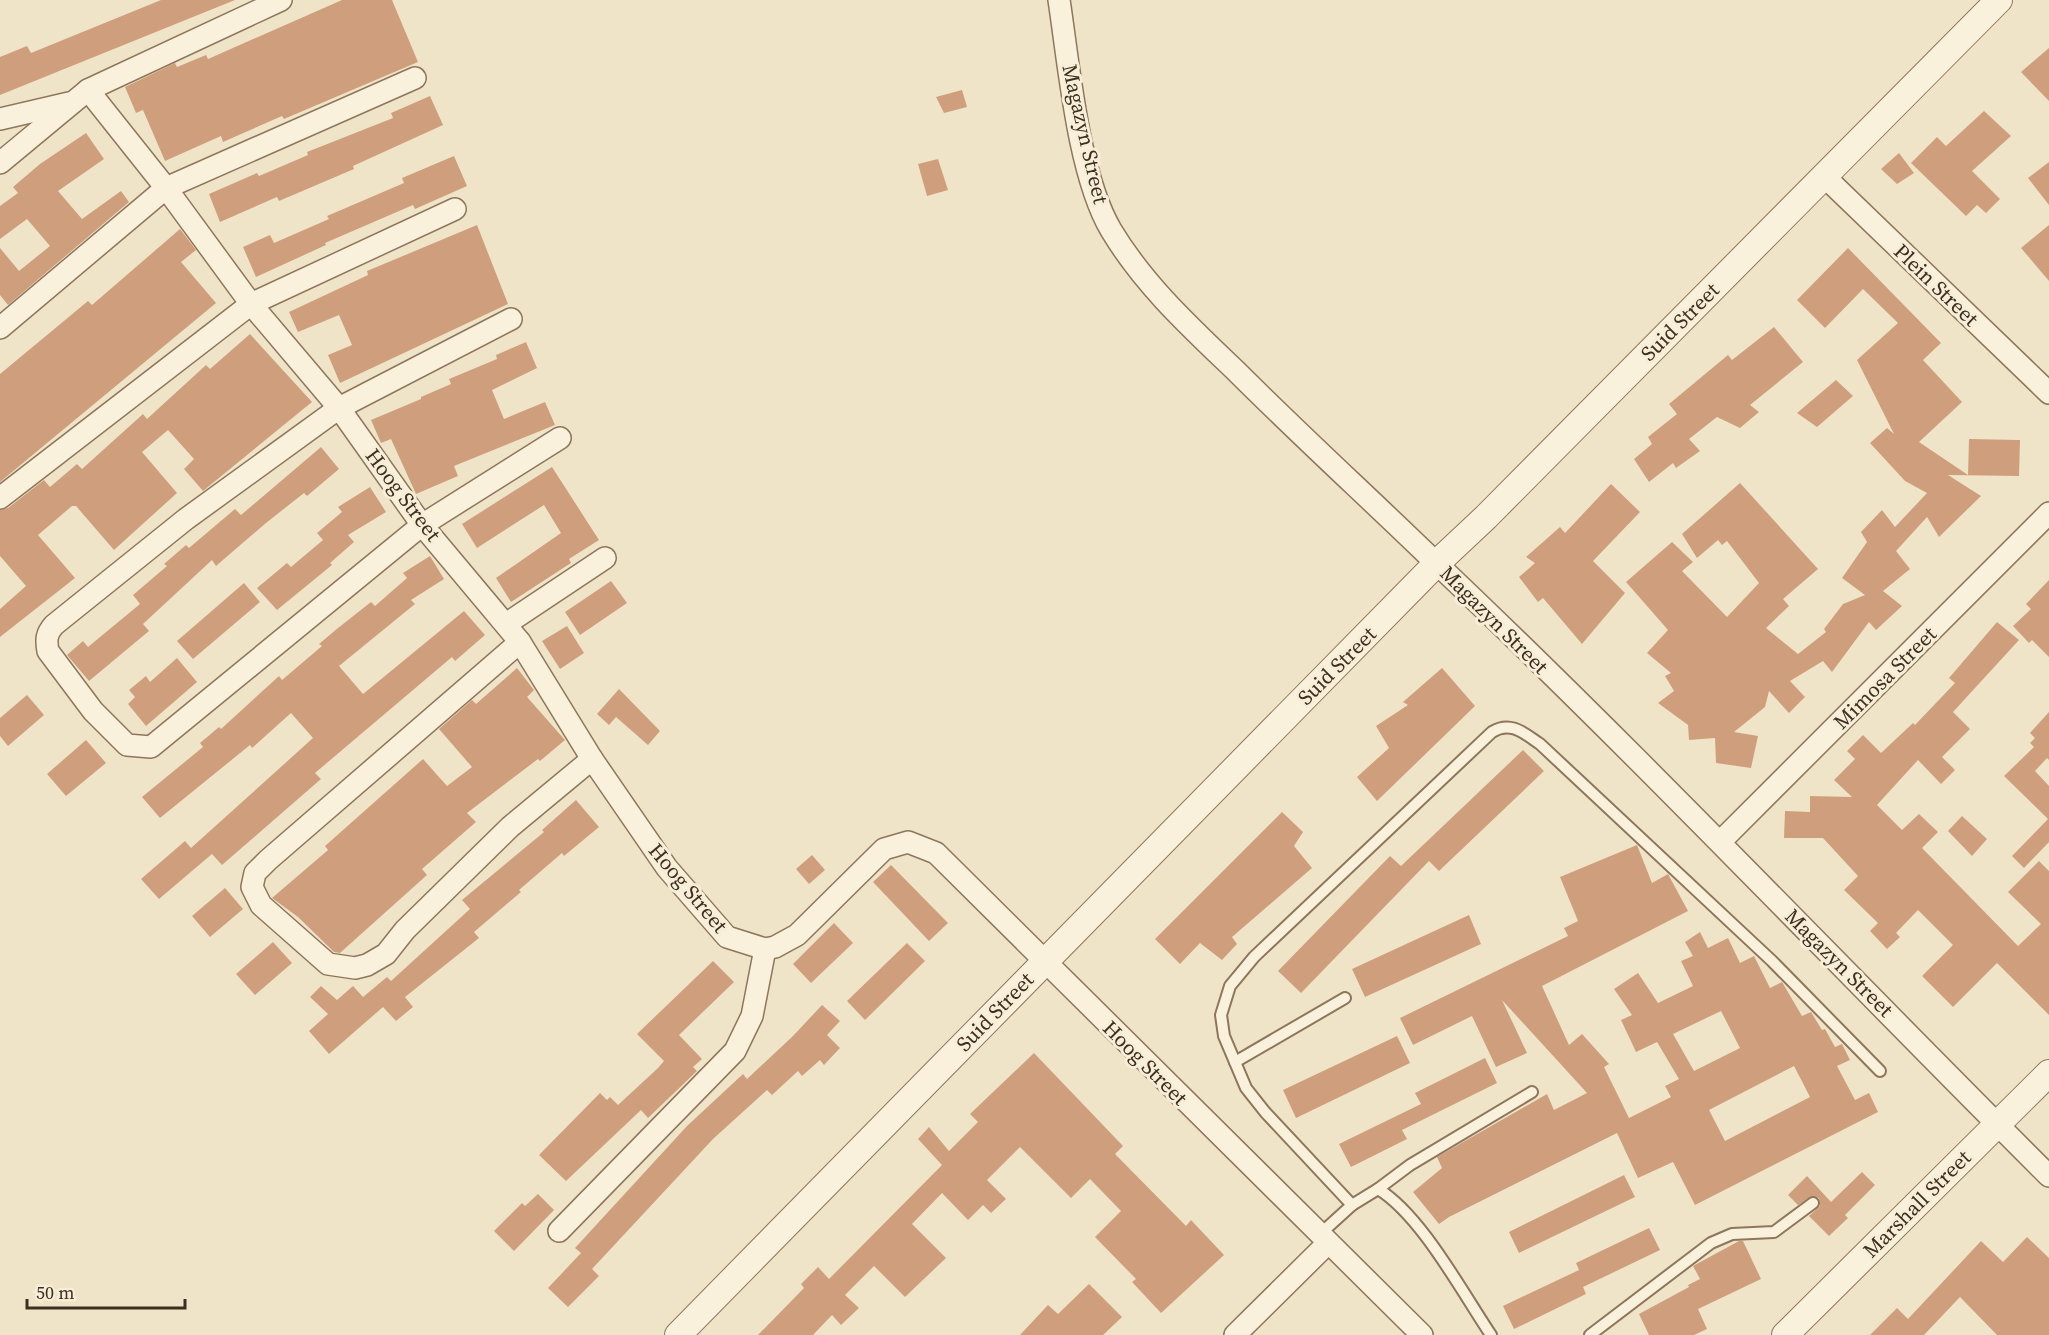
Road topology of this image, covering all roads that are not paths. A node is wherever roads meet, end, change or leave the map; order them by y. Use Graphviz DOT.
graph roads {
  1 [pos="281,0"];
  2 [pos="1059,0"];
  3 [pos="1999,0"];
  4 [pos="415,78"];
  5 [pos="81,96"];
  6 [pos="0,119"];
  7 [pos="0,163"];
  8 [pos="1824,177"];
  9 [pos="166,188"];
  10 [pos="455,209"];
  11 [pos="251,304"];
  12 [pos="511,320"];
  13 [pos="0,328"];
  14 [pos="2049,393"];
  15 [pos="339,408"];
  16 [pos="560,438"];
  17 [pos="0,498"];
  18 [pos="2049,513"];
  19 [pos="422,525"];
  20 [pos="605,558"];
  21 [pos="1437,563"];
  22 [pos="506,624"];
  23 [pos="520,642"];
  24 [pos="592,759"];
  25 [pos="1720,842"];
  26 [pos="765,949"];
  27 [pos="1044,962"];
  28 [pos="1345,998"];
  29 [pos="1235,1062"];
  30 [pos="1880,1071"];
  31 [pos="2049,1073"];
  32 [pos="1532,1092"];
  33 [pos="1997,1124"];
  34 [pos="2049,1176"];
  35 [pos="1377,1189"];
  36 [pos="1814,1203"];
  37 [pos="1352,1205"];
  38 [pos="559,1230"];
  39 [pos="1323,1240"];
  40 [pos="678,1335"];
  41 [pos="1235,1335"];
  42 [pos="1422,1335"];
  43 [pos="1491,1335"];
  44 [pos="1590,1335"];
  45 [pos="1785,1335"];
  1 -- 5 [label="street"];
  2 -- 21 [label="street, Magazyn Street"];
  3 -- 8 [label="street, Suid Street"];
  4 -- 9 [label="street"];
  5 -- 6 [label="street"];
  5 -- 7 [label="street"];
  5 -- 9 [label="street, Hoog Street"];
  8 -- 14 [label="street, Plein Street"];
  8 -- 21 [label="street, Suid Street"];
  9 -- 11 [label="street, Hoog Street"];
  9 -- 13 [label="street"];
  10 -- 11 [label="street"];
  11 -- 15 [label="street, Hoog Street"];
  11 -- 17 [label="street"];
  12 -- 15 [label="street"];
  15 -- 19 [label="street, Hoog Street"];
  15 -- 19 [label="street"];
  16 -- 19 [label="street"];
  18 -- 25 [label="street, Mimosa Street"];
  19 -- 22 [label="street, Hoog Street"];
  20 -- 22 [label="street"];
  21 -- 25 [label="street, Magazyn Street"];
  21 -- 27 [label="street, Suid Street"];
  22 -- 23 [label="street, Hoog Street"];
  23 -- 24 [label="street, Hoog Street"];
  23 -- 24 [label="street"];
  24 -- 26 [label="street, Hoog Street"];
  25 -- 33 [label="street, Magazyn Street"];
  26 -- 27 [label="street, Hoog Street"];
  26 -- 38 [label="street"];
  27 -- 39 [label="street, Hoog Street"];
  27 -- 40 [label="street, Suid Street"];
  28 -- 29 [label="lane"];
  29 -- 30 [label="lane"];
  29 -- 37 [label="lane"];
  31 -- 33 [label="street, Marshall Street"];
  32 -- 35 [label="lane"];
  33 -- 34 [label="street, Magazyn Street"];
  33 -- 45 [label="street, Marshall Street"];
  35 -- 37 [label="lane"];
  35 -- 43 [label="lane"];
  36 -- 44 [label="lane"];
  37 -- 39 [label="lane"];
  39 -- 41 [label="street"];
  39 -- 42 [label="street, Hoog Street"];
}
